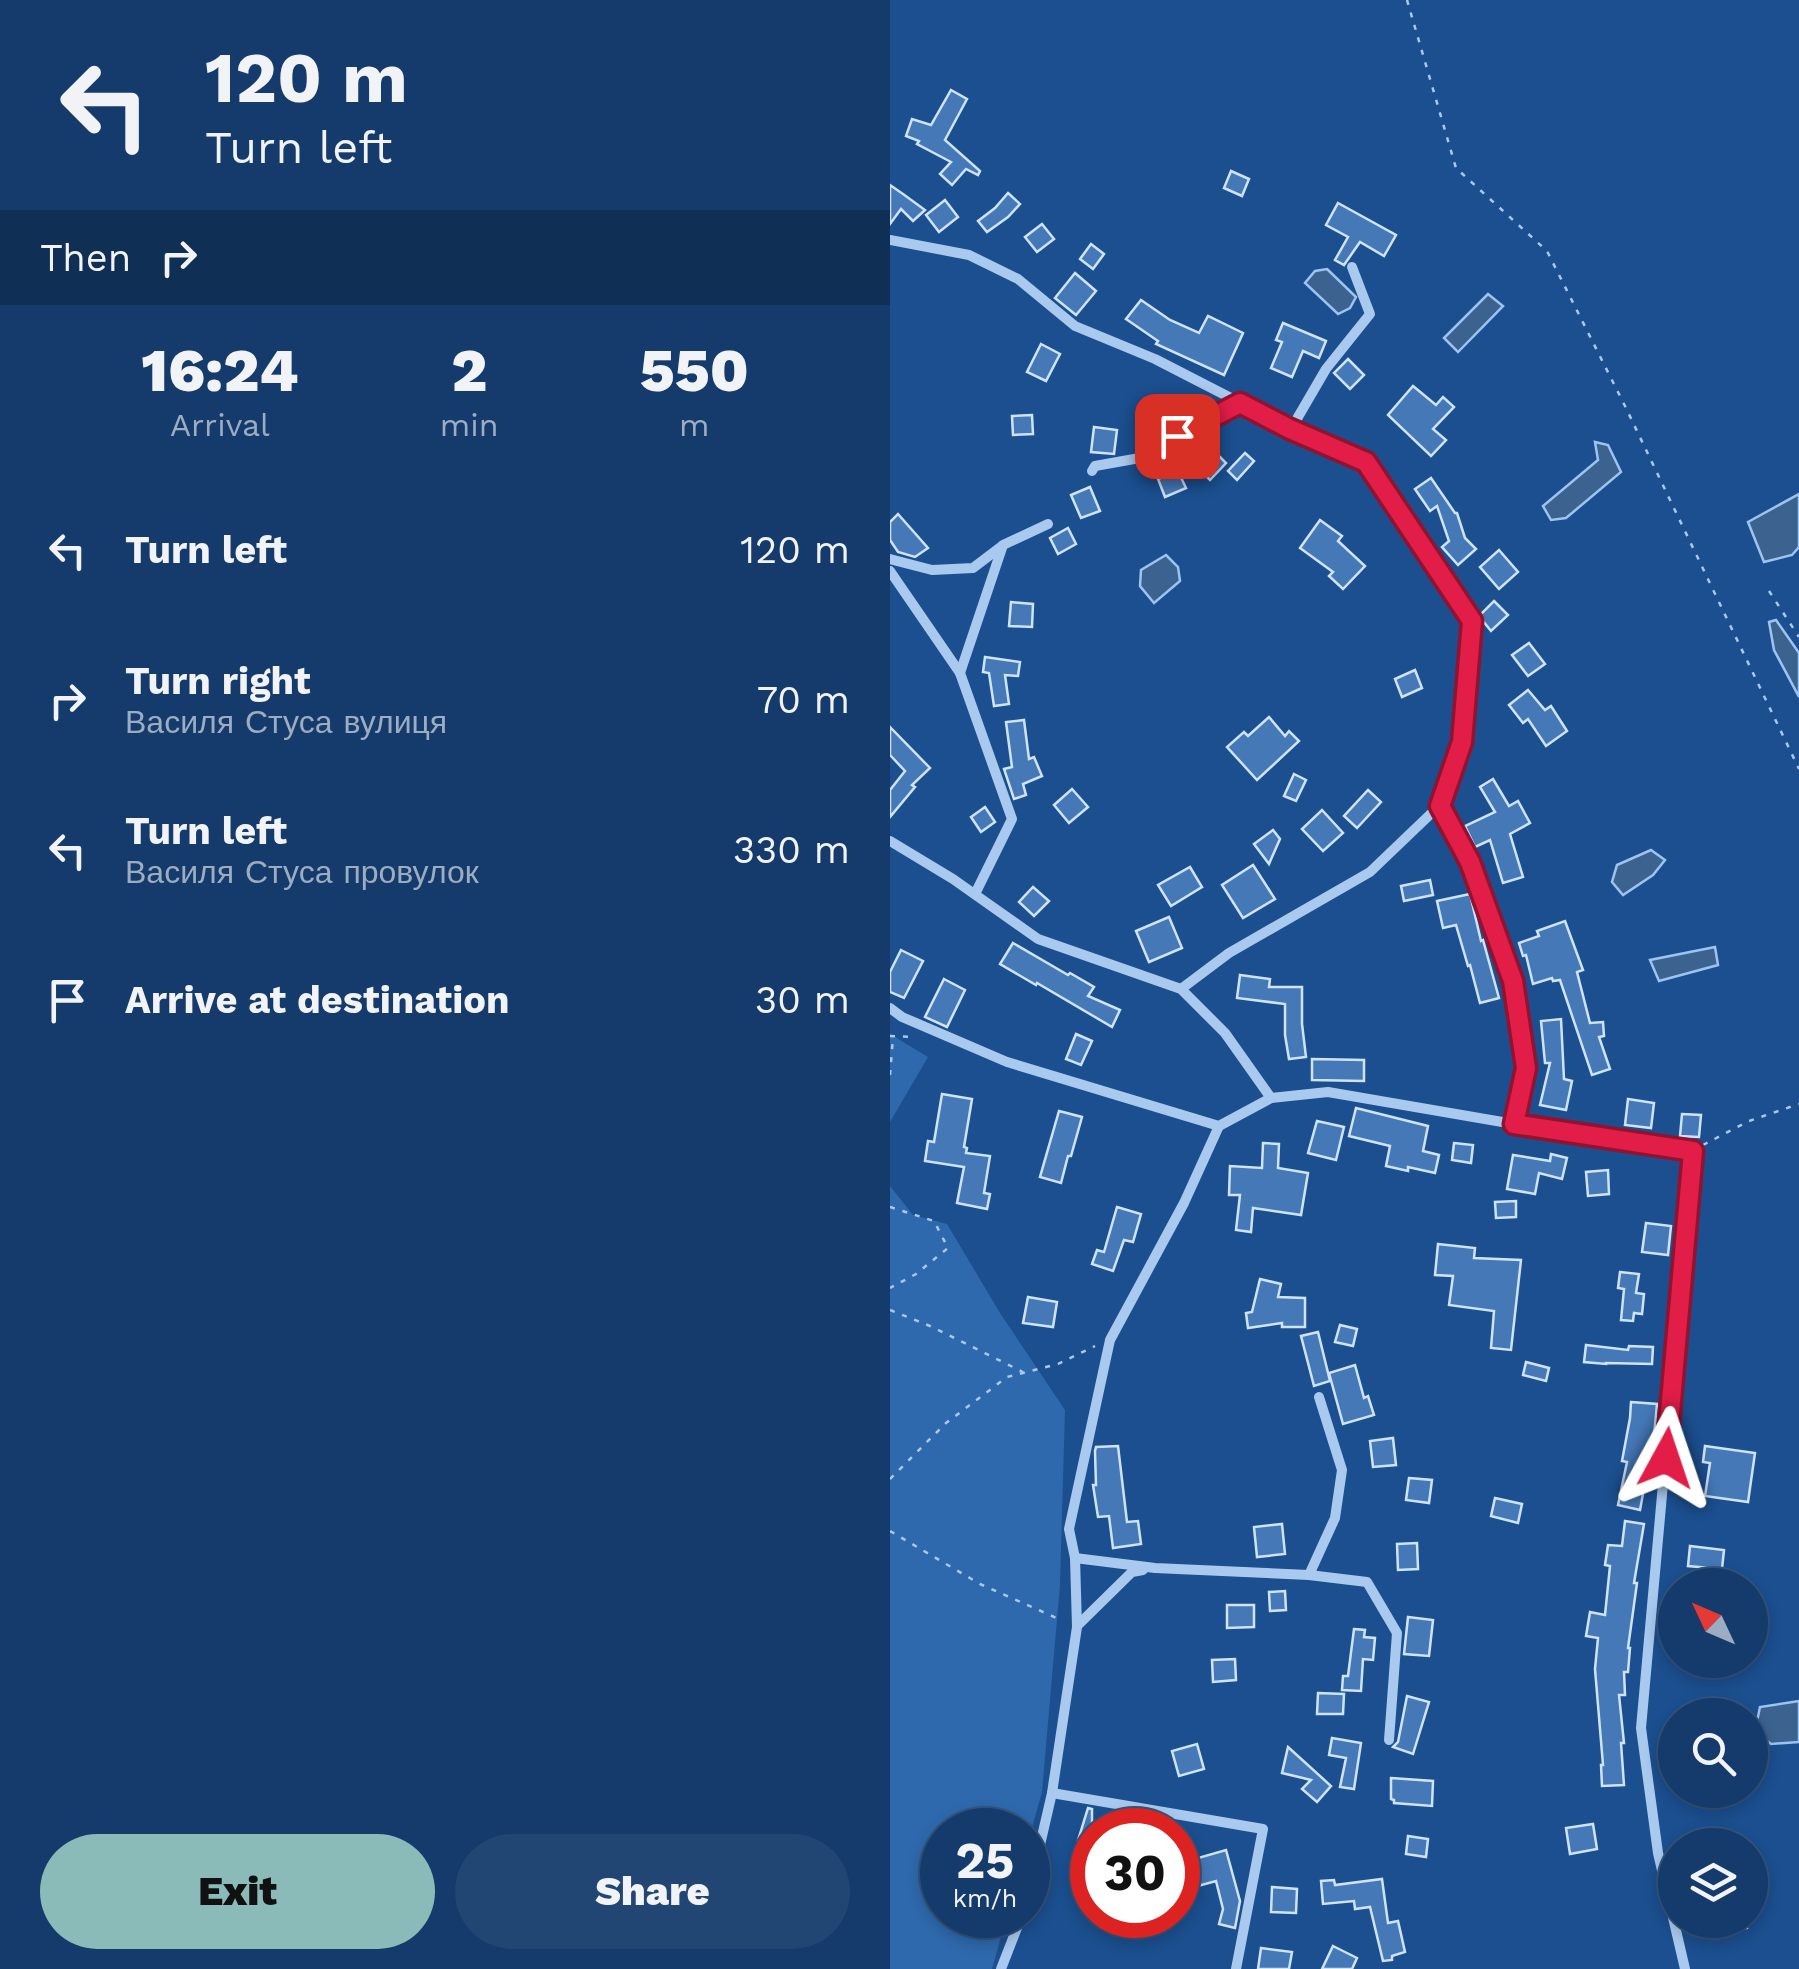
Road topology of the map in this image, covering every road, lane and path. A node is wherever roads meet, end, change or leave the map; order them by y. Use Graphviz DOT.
graph roads {
  1 [pos="1406,0"];
  2 [pos="890,240"];
  3 [pos="1352,267"];
  4 [pos="1240,403"];
  5 [pos="1290,429"];
  6 [pos="1092,470"];
  7 [pos="1048,524"];
  8 [pos="1003,546"];
  9 [pos="890,560"];
  10 [pos="890,571"];
  11 [pos="1769,591"];
  12 [pos="1799,636"];
  13 [pos="960,674"];
  14 [pos="1799,769"];
  15 [pos="1440,806"];
  16 [pos="890,840"];
  17 [pos="975,894"];
  18 [pos="1181,989"];
  19 [pos="890,1008"];
  20 [pos="893,1036"];
  21 [pos="890,1076"];
  22 [pos="1271,1098"];
  23 [pos="1799,1104"];
  24 [pos="1514,1124"];
  25 [pos="1219,1126"];
  26 [pos="1693,1151"];
  27 [pos="890,1207"];
  28 [pos="890,1288"];
  29 [pos="890,1310"];
  30 [pos="1110,1340"];
  31 [pos="1025,1372"];
  32 [pos="1319,1397"];
  33 [pos="890,1479"];
  34 [pos="890,1531"];
  35 [pos="1076,1558"];
  36 [pos="1156,1568"];
  37 [pos="1309,1575"];
  38 [pos="1077,1627"];
  39 [pos="1389,1740"];
  40 [pos="1052,1793"];
  41 [pos="1049,1808"];
  42 [pos="1013,1938"];
  43 [pos="1002,1969"];
  44 [pos="1236,1969"];
  45 [pos="1685,1969"];
  1 -- 14 [label="path"];
  2 -- 4 [label="street"];
  3 -- 5 [label="street"];
  4 -- 5 [label="street"];
  4 -- 6 [label="street"];
  5 -- 15 [label="street"];
  7 -- 8 [label="street"];
  8 -- 9 [label="street"];
  8 -- 13 [label="street"];
  10 -- 13 [label="street"];
  11 -- 12 [label="path"];
  13 -- 17 [label="street"];
  15 -- 18 [label="street"];
  15 -- 24 [label="street"];
  16 -- 17 [label="street"];
  17 -- 18 [label="street"];
  18 -- 22 [label="street"];
  19 -- 25 [label="street"];
  20 -- 21 [label="path"];
  22 -- 24 [label="street"];
  22 -- 25 [label="street"];
  23 -- 26 [label="path"];
  24 -- 26 [label="street"];
  25 -- 30 [label="street"];
  26 -- 45 [label="street"];
  27 -- 28 [label="path"];
  29 -- 31 [label="path"];
  30 -- 31 [label="path"];
  30 -- 35 [label="street"];
  31 -- 33 [label="path"];
  32 -- 37 [label="street"];
  34 -- 38 [label="path"];
  35 -- 36 [label="street"];
  35 -- 38 [label="street"];
  36 -- 37 [label="street"];
  36 -- 38 [label="street"];
  37 -- 39 [label="street"];
  38 -- 40 [label="street"];
  40 -- 41 [label="street"];
  40 -- 44 [label="street"];
  42 -- 43 [label="street"];
}
